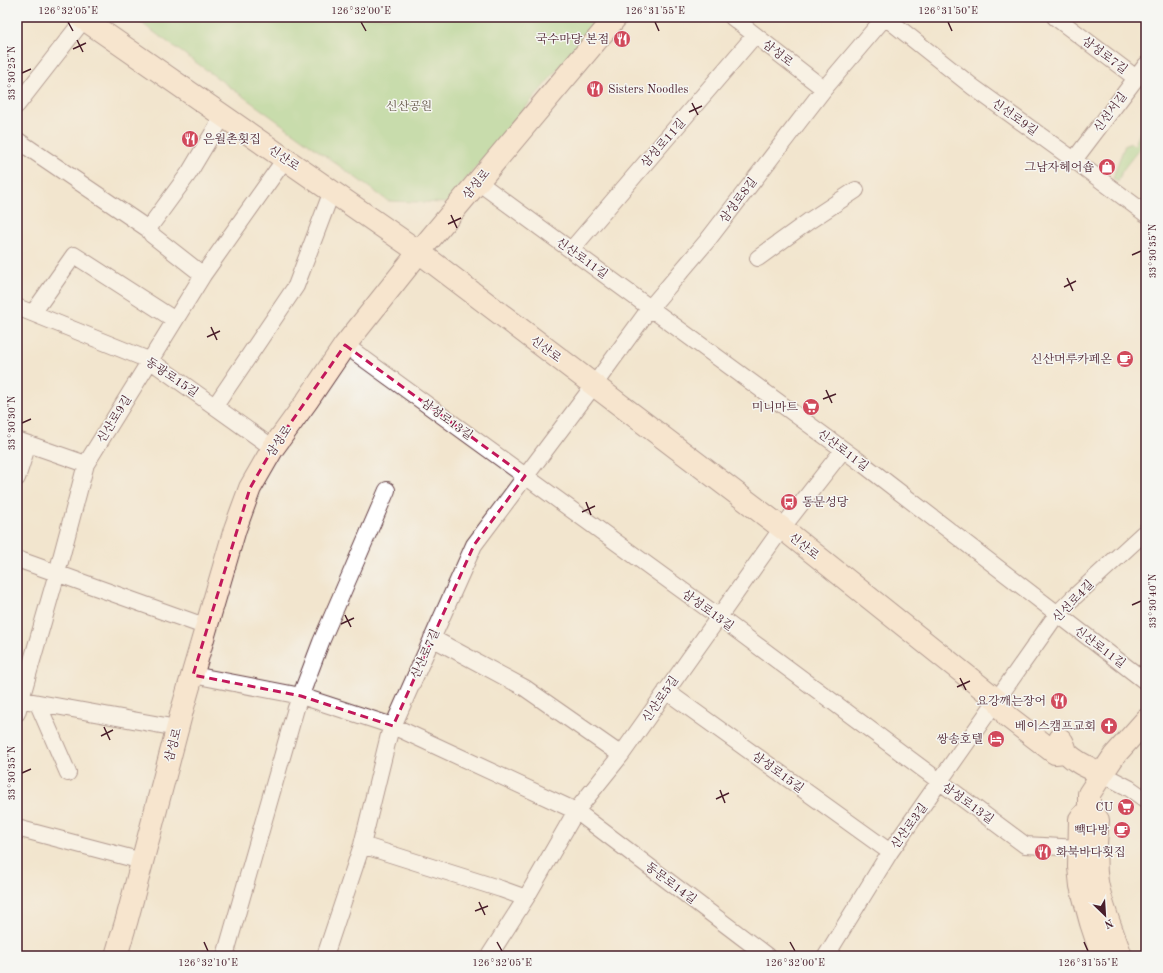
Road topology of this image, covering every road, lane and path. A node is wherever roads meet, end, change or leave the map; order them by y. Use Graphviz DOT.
graph roads {
  1 [pos="616,17"];
  2 [pos="732,17"];
  3 [pos="885,17"];
  4 [pos="1055,17"];
  5 [pos="83,18"];
  6 [pos="755,35"];
  7 [pos="1146,65"];
  8 [pos="1136,78"];
  9 [pos="824,89"];
  10 [pos="17,105"];
  11 [pos="224,116"];
  12 [pos="17,140"];
  13 [pos="285,159"];
  14 [pos="1074,160"];
  15 [pos="478,182"];
  16 [pos="856,190"];
  17 [pos="332,191"];
  18 [pos="1146,214"];
  19 [pos="148,229"];
  20 [pos="571,250"];
  21 [pos="419,252"];
  22 [pos="758,258"];
  23 [pos="203,275"];
  24 [pos="17,307"];
  25 [pos="650,308"];
  26 [pos="33,313"];
  27 [pos="175,320"];
  28 [pos="345,345"];
  29 [pos="151,361"];
  30 [pos="594,385"];
  31 [pos="215,406"];
  32 [pos="23,442"];
  33 [pos="273,448"];
  34 [pos="843,450"];
  35 [pos="86,464"];
  36 [pos="525,476"];
  37 [pos="17,478"];
  38 [pos="387,490"];
  39 [pos="782,528"];
  40 [pos="1146,531"];
  41 [pos="17,559"];
  42 [pos="57,574"];
  43 [pos="1057,614"];
  44 [pos="719,617"];
  45 [pos="207,627"];
  46 [pos="432,638"];
  47 [pos="192,675"];
  48 [pos="1146,682"];
  49 [pos="666,691"];
  50 [pos="301,696"];
  51 [pos="997,700"];
  52 [pos="18,704"];
  53 [pos="38,704"];
  54 [pos="1146,720"];
  55 [pos="393,726"];
  56 [pos="177,728"];
  57 [pos="621,755"];
  58 [pos="68,772"];
  59 [pos="1102,774"];
  60 [pos="940,782"];
  61 [pos="1146,800"];
  62 [pos="1089,809"];
  63 [pos="576,811"];
  64 [pos="17,828"];
  65 [pos="362,845"];
  66 [pos="1079,848"];
  67 [pos="890,852"];
  68 [pos="142,861"];
  69 [pos="526,898"];
  70 [pos="116,956"];
  71 [pos="225,956"];
  72 [pos="325,956"];
  73 [pos="489,956"];
  74 [pos="767,956"];
  75 [pos="826,956"];
  76 [pos="1102,956"];
  77 [pos="1121,956"];
  1 -- 15 [label="main road, 삼성로"];
  2 -- 6 [label="street, 삼성로"];
  3 -- 9 [label="street, 삼성로8길"];
  3 -- 14 [label="street, 신선로9길"];
  4 -- 8 [label="street, 삼성로7길"];
  5 -- 10 [label="street"];
  5 -- 11 [label="main road, 신산로"];
  6 -- 9 [label="street, 삼성로"];
  6 -- 20 [label="street, 삼성로11길"];
  7 -- 8 [label="street, 신선서길"];
  8 -- 14 [label="street, 신선서길"];
  9 -- 25 [label="street, 삼성로8길"];
  11 -- 13 [label="main road, 신산로"];
  11 -- 19 [label="street"];
  12 -- 19 [label="street"];
  13 -- 17 [label="main road, 신산로"];
  13 -- 23 [label="street, 신산로9길"];
  14 -- 18 [label="street, 신선로9길"];
  15 -- 20 [label="street, 신산로11길"];
  15 -- 21 [label="main road, 삼성로"];
  16 -- 22 [label="street"];
  17 -- 21 [label="main road, 신산로"];
  17 -- 31 [label="street"];
  19 -- 23 [label="street"];
  20 -- 25 [label="street, 신산로11길"];
  21 -- 28 [label="main road, 삼성로"];
  21 -- 30 [label="main road, 신산로"];
  23 -- 27 [label="street, 신산로9길"];
  24 -- 26 [label="street, 동광로15길"];
  25 -- 30 [label="street, 삼성로8길"];
  25 -- 34 [label="street, 신산로11길"];
  26 -- 27 [label="street"];
  26 -- 29 [label="street, 동광로15길"];
  27 -- 29 [label="street, 신산로9길"];
  28 -- 33 [label="main road, 삼성로"];
  28 -- 36 [label="street, 삼성로13길"];
  29 -- 31 [label="street, 동광로15길"];
  29 -- 35 [label="street, 신산로9길"];
  30 -- 36 [label="street, 신산로7길"];
  30 -- 39 [label="main road, 신산로"];
  31 -- 33 [label="street, 동광로15길"];
  32 -- 35 [label="street"];
  32 -- 37 [label="street"];
  33 -- 45 [label="main road, 삼성로"];
  34 -- 39 [label="street, 신산로5길"];
  34 -- 43 [label="street, 신산로11길"];
  35 -- 42 [label="street, 신산로9길"];
  36 -- 44 [label="street, 삼성로13길"];
  36 -- 46 [label="street, 신산로7길"];
  38 -- 50 [label="street"];
  39 -- 44 [label="street, 신산로5길"];
  39 -- 51 [label="main road, 신산로"];
  40 -- 43 [label="street, 신선로4길"];
  41 -- 42 [label="street"];
  42 -- 45 [label="street"];
  42 -- 52 [label="street, 신산로9길"];
  43 -- 48 [label="street, 신산로11길"];
  43 -- 51 [label="street, 신선로4길"];
  44 -- 49 [label="street, 신산로5길"];
  44 -- 60 [label="street, 삼성로13길"];
  45 -- 47 [label="main road, 삼성로"];
  46 -- 55 [label="street, 신산로7길"];
  46 -- 57 [label="street"];
  47 -- 50 [label="street, 동문로14길"];
  47 -- 56 [label="main road, 삼성로"];
  49 -- 57 [label="street, 신산로5길"];
  49 -- 67 [label="street, 삼성로15길"];
  50 -- 55 [label="street, 동문로14길"];
  50 -- 71 [label="street"];
  51 -- 59 [label="main road, 신산로"];
  51 -- 60 [label="street, 신산로3길"];
  52 -- 53 [label="street"];
  53 -- 56 [label="street"];
  53 -- 58 [label="street"];
  54 -- 59 [label="main road"];
  55 -- 63 [label="street, 동문로14길"];
  55 -- 65 [label="street, 신산로7길"];
  56 -- 68 [label="main road, 삼성로"];
  57 -- 63 [label="street, 신산로5길"];
  59 -- 61 [label="street"];
  59 -- 62 [label="main road"];
  60 -- 66 [label="street, 삼성로13길"];
  60 -- 67 [label="street, 신산로3길"];
  62 -- 66 [label="main road"];
  62 -- 77 [label="main road"];
  63 -- 69 [label="street, 신산로5길"];
  63 -- 74 [label="street, 동문로14길"];
  64 -- 68 [label="street"];
  65 -- 69 [label="street"];
  65 -- 72 [label="street, 신산로7길"];
  66 -- 76 [label="main road"];
  67 -- 75 [label="street, 신산로3길"];
  68 -- 70 [label="main road, 삼성로"];
  69 -- 73 [label="street, 신산로5길"];
}
